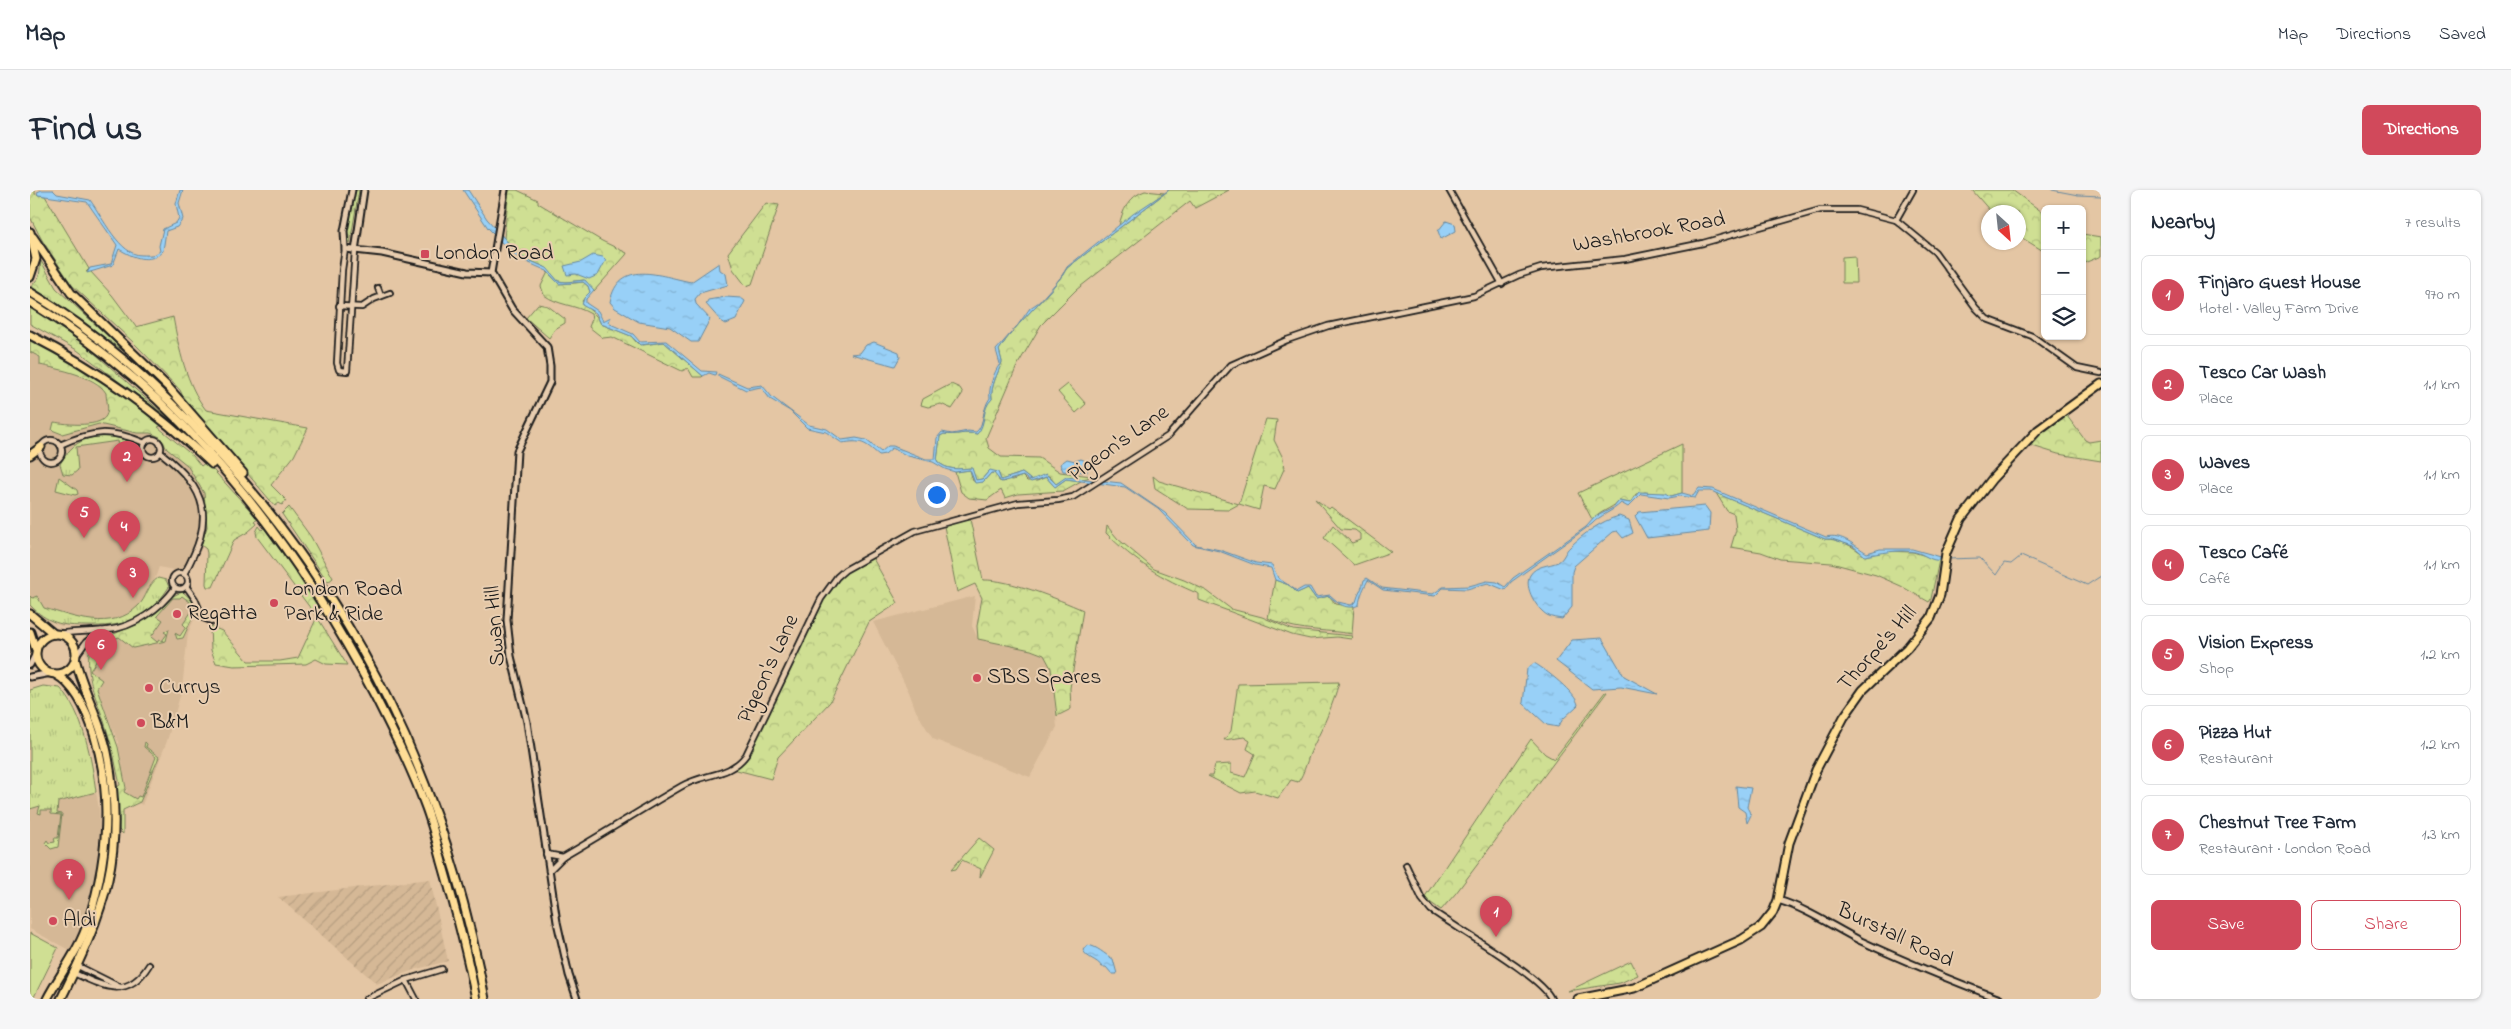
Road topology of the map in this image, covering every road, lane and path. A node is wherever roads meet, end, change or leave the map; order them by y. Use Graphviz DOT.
graph roads {
  1 [pos="352,190"];
  2 [pos="364,190"];
  3 [pos="505,190"];
  4 [pos="1449,190"];
  5 [pos="1913,190"];
  6 [pos="1896,220"];
  7 [pos="31,235"];
  8 [pos="345,249"];
  9 [pos="355,251"];
  10 [pos="491,273"];
  11 [pos="30,277"];
  12 [pos="1502,284"];
  13 [pos="378,288"];
  14 [pos="30,292"];
  15 [pos="390,293"];
  16 [pos="381,296"];
  17 [pos="30,302"];
  18 [pos="339,306"];
  19 [pos="350,307"];
  20 [pos="30,335"];
  21 [pos="2101,373"];
  22 [pos="2101,384"];
  23 [pos="145,443"];
  24 [pos="60,445"];
  25 [pos="41,447"];
  26 [pos="160,452"];
  27 [pos="30,455"];
  28 [pos="226,474"];
  29 [pos="254,492"];
  30 [pos="184,574"];
  31 [pos="186,586"];
  32 [pos="175,588"];
  33 [pos="30,614"];
  34 [pos="214,622"];
  35 [pos="102,631"];
  36 [pos="30,632"];
  37 [pos="56,634"];
  38 [pos="36,652"];
  39 [pos="76,657"];
  40 [pos="30,665"];
  41 [pos="53,674"];
  42 [pos="30,677"];
  43 [pos="546,854"];
  44 [pos="563,857"];
  45 [pos="1406,865"];
  46 [pos="549,871"];
  47 [pos="1778,900"];
  48 [pos="74,952"];
  49 [pos="149,965"];
  50 [pos="74,969"];
  51 [pos="442,969"];
  52 [pos="406,980"];
  53 [pos="124,988"];
  54 [pos="47,999"];
  55 [pos="52,999"];
  56 [pos="61,999"];
  57 [pos="366,999"];
  58 [pos="416,999"];
  59 [pos="476,999"];
  60 [pos="485,999"];
  61 [pos="577,999"];
  62 [pos="1551,999"];
  63 [pos="1578,999"];
  64 [pos="2000,999"];
  1 -- 8 [label="street"];
  2 -- 9 [label="street"];
  3 -- 10 [label="street"];
  4 -- 12 [label="street"];
  5 -- 6 [label="street"];
  6 -- 12 [label="street, Washbrook Road"];
  6 -- 21 [label="street, Washbrook Road"];
  7 -- 11 [label="main road"];
  7 -- 29 [label="main road"];
  8 -- 9 [label="street"];
  8 -- 18 [label="street"];
  9 -- 10 [label="street"];
  9 -- 19 [label="street"];
  10 -- 43 [label="street, Swan Hill"];
  12 -- 44 [label="street, Pigeon's Lane"];
  13 -- 16 [label="street"];
  14 -- 29 [label="main road"];
  15 -- 16 [label="street"];
  16 -- 19 [label="street"];
  17 -- 28 [label="main road"];
  18 -- 19 [label="street"];
  18 -- 19 [label="street"];
  20 -- 28 [label="main road"];
  22 -- 47 [label="main road, Thorpe's Hill"];
  23 -- 24 [label="street"];
  23 -- 26 [label="street"];
  23 -- 26 [label="street"];
  24 -- 25 [label="street"];
  24 -- 25 [label="street"];
  25 -- 27 [label="main road"];
  26 -- 30 [label="street"];
  28 -- 59 [label="main road"];
  29 -- 60 [label="main road"];
  30 -- 31 [label="street"];
  30 -- 32 [label="street"];
  31 -- 32 [label="street"];
  31 -- 34 [label="street"];
  32 -- 35 [label="street"];
  33 -- 37 [label="main road"];
  35 -- 37 [label="street"];
  35 -- 39 [label="street"];
  36 -- 38 [label="main road"];
  37 -- 38 [label="main road"];
  37 -- 39 [label="main road"];
  38 -- 40 [label="street"];
  38 -- 41 [label="main road"];
  39 -- 41 [label="main road"];
  39 -- 50 [label="main road"];
  41 -- 42 [label="street"];
  41 -- 48 [label="main road"];
  43 -- 44 [label="street"];
  43 -- 46 [label="street, Swan Hill"];
  44 -- 46 [label="street, Pigeon's Lane"];
  45 -- 62 [label="street"];
  46 -- 61 [label="street, Swan Hill"];
  47 -- 63 [label="main road, Thorpe's Hill"];
  47 -- 64 [label="street, Burstall Road"];
  48 -- 50 [label="main road"];
  48 -- 54 [label="main road"];
  49 -- 53 [label="street"];
  50 -- 53 [label="street"];
  50 -- 53 [label="street"];
  50 -- 55 [label="main road"];
  50 -- 56 [label="main road"];
  51 -- 52 [label="street"];
  52 -- 57 [label="street"];
  52 -- 58 [label="street"];
}
